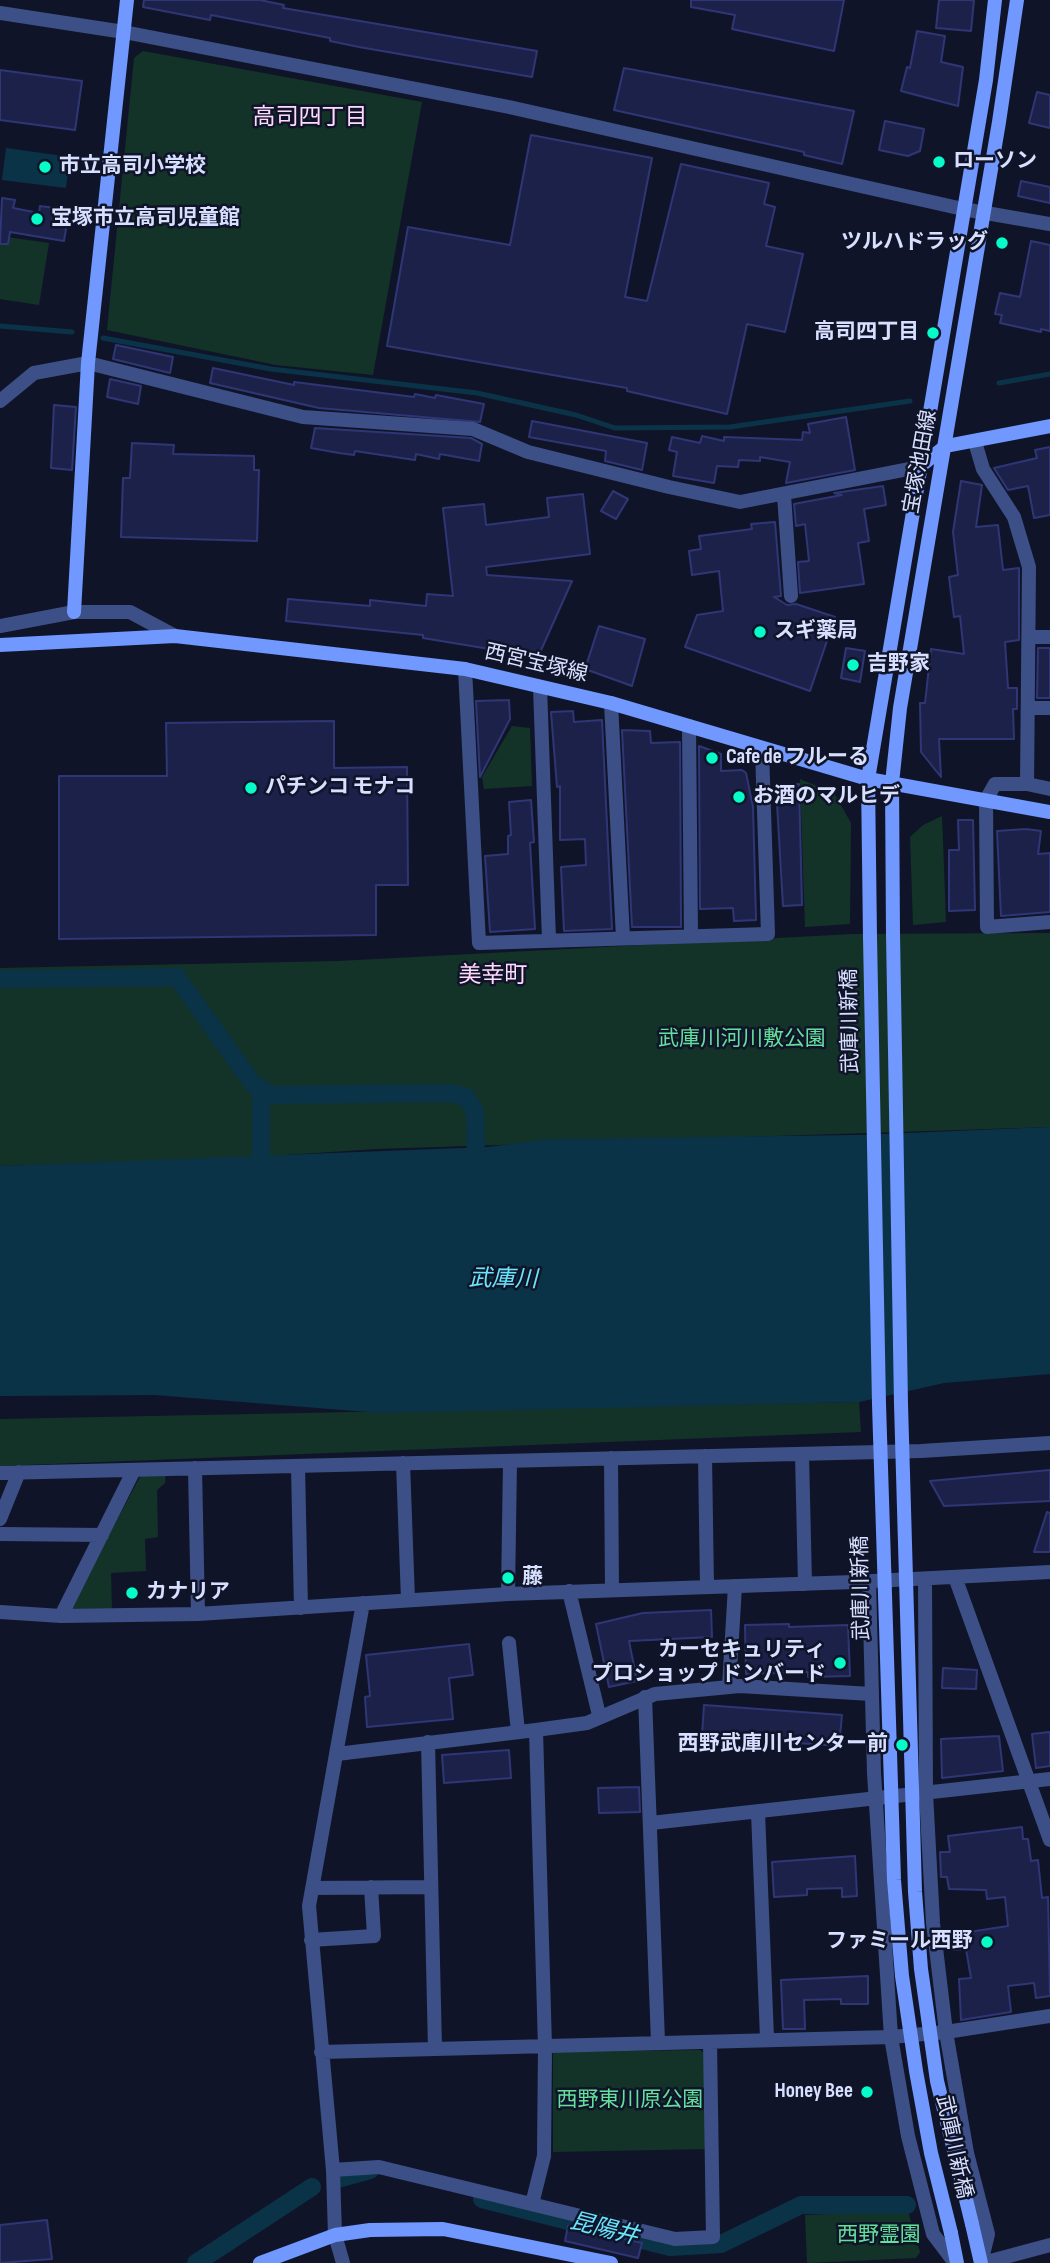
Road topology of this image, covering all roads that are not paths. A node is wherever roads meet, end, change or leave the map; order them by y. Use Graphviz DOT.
graph roads {
  1 [pos="127,0"];
  2 [pos="995,0"];
  3 [pos="1017,0"];
  4 [pos="0,13"];
  5 [pos="124,32"];
  6 [pos="963,209"];
  7 [pos="984,213"];
  8 [pos="1050,224"];
  9 [pos="88,363"];
  10 [pos="0,401"];
  11 [pos="1050,426"];
  12 [pos="975,442"];
  13 [pos="946,446"];
  14 [pos="919,467"];
  15 [pos="784,495"];
  16 [pos="791,596"];
  17 [pos="74,612"];
  18 [pos="0,626"];
  19 [pos="176,636"];
  20 [pos="1031,637"];
  21 [pos="1050,637"];
  22 [pos="0,645"];
  23 [pos="465,669"];
  24 [pos="540,687"];
  25 [pos="611,703"];
  26 [pos="1029,708"];
  27 [pos="1050,708"];
  28 [pos="688,726"];
  29 [pos="762,749"];
  30 [pos="868,779"];
  31 [pos="892,783"];
  32 [pos="1027,784"];
  33 [pos="1050,789"];
  34 [pos="986,800"];
  35 [pos="1050,812"];
  36 [pos="1050,922"];
  37 [pos="893,934"];
  38 [pos="691,936"];
  39 [pos="623,938"];
  40 [pos="549,940"];
  41 [pos="1050,1443"];
  42 [pos="802,1454"];
  43 [pos="705,1456"];
  44 [pos="611,1458"];
  45 [pos="510,1461"];
  46 [pos="403,1463"];
  47 [pos="298,1466"];
  48 [pos="195,1468"];
  49 [pos="134,1469"];
  50 [pos="19,1472"];
  51 [pos="0,1473"];
  52 [pos="0,1519"];
  53 [pos="0,1534"];
  54 [pos="102,1535"];
  55 [pos="1050,1572"];
  56 [pos="955,1577"];
  57 [pos="925,1578"];
  58 [pos="869,1581"];
  59 [pos="805,1584"];
  60 [pos="735,1586"];
  61 [pos="707,1587"];
  62 [pos="612,1590"];
  63 [pos="569,1591"];
  64 [pos="509,1594"];
  65 [pos="408,1600"];
  66 [pos="363,1603"];
  67 [pos="301,1608"];
  68 [pos="0,1612"];
  69 [pos="198,1614"];
  70 [pos="61,1616"];
  71 [pos="509,1643"];
  72 [pos="729,1687"];
  73 [pos="871,1694"];
  74 [pos="645,1697"];
  75 [pos="599,1715"];
  76 [pos="536,1730"];
  77 [pos="519,1732"];
  78 [pos="428,1742"];
  79 [pos="337,1754"];
  80 [pos="1050,1779"];
  81 [pos="1029,1782"];
  82 [pos="926,1793"];
  83 [pos="875,1798"];
  84 [pos="758,1812"];
  85 [pos="651,1823"];
  86 [pos="1050,1840"];
  87 [pos="371,1886"];
  88 [pos="431,1887"];
  89 [pos="312,1888"];
  90 [pos="311,1940"];
  91 [pos="1050,2016"];
  92 [pos="946,2032"];
  93 [pos="891,2037"];
  94 [pos="766,2038"];
  95 [pos="657,2042"];
  96 [pos="710,2042"];
  97 [pos="545,2047"];
  98 [pos="435,2049"];
  99 [pos="321,2052"];
  100 [pos="333,2170"];
  101 [pos="532,2204"];
  102 [pos="335,2235"];
  103 [pos="1050,2245"];
  104 [pos="276,2259"];
  105 [pos="583,2260"];
  106 [pos="260,2263"];
  107 [pos="343,2263"];
  108 [pos="611,2263"];
  109 [pos="956,2263"];
  110 [pos="981,2263"];
  1 -- 5 [label="street"];
  2 -- 6 [label="street, 武庫川新橋"];
  3 -- 7 [label="street, 宝塚池田線"];
  4 -- 5 [label="street"];
  5 -- 6 [label="street"];
  5 -- 9 [label="street"];
  6 -- 7 [label="street"];
  6 -- 14 [label="street, 武庫川新橋"];
  7 -- 8 [label="street"];
  7 -- 13 [label="street, 宝塚池田線"];
  9 -- 10 [label="street"];
  9 -- 15 [label="street"];
  9 -- 17 [label="street"];
  11 -- 12 [label="street"];
  12 -- 13 [label="street"];
  12 -- 20 [label="street"];
  13 -- 14 [label="street"];
  13 -- 31 [label="street, 宝塚池田線"];
  14 -- 15 [label="street"];
  14 -- 30 [label="street, 武庫川新橋"];
  15 -- 16 [label="street"];
  17 -- 18 [label="street"];
  17 -- 19 [label="street"];
  19 -- 22 [label="street, 西宮宝塚線"];
  19 -- 23 [label="street, 西宮宝塚線"];
  20 -- 21 [label="street"];
  20 -- 26 [label="street"];
  23 -- 24 [label="street, 西宮宝塚線"];
  23 -- 40 [label="street"];
  24 -- 25 [label="street, 西宮宝塚線"];
  24 -- 40 [label="street"];
  25 -- 28 [label="street, 西宮宝塚線"];
  25 -- 39 [label="street"];
  26 -- 27 [label="street"];
  26 -- 32 [label="street"];
  28 -- 29 [label="street, 西宮宝塚線"];
  28 -- 38 [label="street"];
  29 -- 30 [label="street, 西宮宝塚線"];
  29 -- 38 [label="street"];
  30 -- 31 [label="street, 西宮宝塚線"];
  30 -- 109 [label="street, 武庫川新橋, bridge"];
  31 -- 34 [label="street, 西宮宝塚線"];
  31 -- 37 [label="street, 宝塚池田線"];
  32 -- 33 [label="street"];
  32 -- 34 [label="street"];
  34 -- 35 [label="street, 西宮宝塚線"];
  34 -- 36 [label="street"];
  37 -- 110 [label="street, 武庫川新橋, bridge"];
  38 -- 39 [label="street"];
  39 -- 40 [label="street"];
  41 -- 42 [label="street"];
  42 -- 43 [label="street"];
  42 -- 59 [label="street"];
  43 -- 44 [label="street"];
  43 -- 61 [label="street"];
  44 -- 45 [label="street"];
  44 -- 62 [label="street"];
  45 -- 46 [label="street"];
  45 -- 64 [label="street"];
  46 -- 47 [label="street"];
  46 -- 65 [label="street"];
  47 -- 48 [label="street"];
  47 -- 67 [label="street"];
  48 -- 49 [label="street"];
  48 -- 69 [label="street"];
  49 -- 50 [label="street"];
  49 -- 54 [label="street"];
  50 -- 51 [label="street"];
  50 -- 52 [label="street"];
  53 -- 54 [label="street"];
  54 -- 70 [label="street"];
  55 -- 56 [label="street"];
  56 -- 57 [label="street"];
  56 -- 81 [label="street"];
  57 -- 58 [label="street"];
  57 -- 82 [label="street"];
  58 -- 59 [label="street"];
  58 -- 73 [label="street"];
  59 -- 60 [label="street"];
  60 -- 61 [label="street"];
  60 -- 72 [label="street"];
  61 -- 62 [label="street"];
  62 -- 63 [label="street"];
  63 -- 64 [label="street"];
  63 -- 75 [label="street"];
  64 -- 65 [label="street"];
  65 -- 66 [label="street"];
  66 -- 67 [label="street"];
  66 -- 79 [label="street"];
  67 -- 69 [label="street"];
  68 -- 70 [label="street"];
  69 -- 70 [label="street"];
  71 -- 77 [label="street"];
  72 -- 73 [label="street"];
  72 -- 74 [label="street"];
  73 -- 83 [label="street"];
  74 -- 75 [label="street"];
  74 -- 85 [label="street"];
  75 -- 76 [label="street"];
  76 -- 77 [label="street"];
  76 -- 97 [label="street"];
  77 -- 78 [label="street"];
  78 -- 79 [label="street"];
  78 -- 88 [label="street"];
  79 -- 89 [label="street"];
  80 -- 81 [label="street"];
  81 -- 82 [label="street"];
  81 -- 86 [label="street"];
  82 -- 83 [label="street"];
  82 -- 92 [label="street"];
  83 -- 84 [label="street"];
  83 -- 93 [label="street"];
  84 -- 85 [label="street"];
  84 -- 94 [label="street"];
  85 -- 95 [label="street"];
  87 -- 88 [label="street"];
  87 -- 89 [label="street"];
  87 -- 90 [label="street"];
  88 -- 98 [label="street"];
  89 -- 90 [label="street"];
  90 -- 99 [label="street"];
  91 -- 92 [label="street"];
  92 -- 93 [label="street"];
  92 -- 110 [label="street"];
  93 -- 94 [label="street"];
  93 -- 109 [label="street"];
  94 -- 96 [label="street"];
  95 -- 96 [label="street"];
  95 -- 97 [label="street"];
  96 -- 101 [label="street"];
  97 -- 98 [label="street"];
  97 -- 101 [label="street"];
  98 -- 99 [label="street"];
  99 -- 100 [label="street"];
  100 -- 101 [label="street"];
  100 -- 102 [label="street"];
  102 -- 104 [label="street"];
  102 -- 105 [label="street"];
  102 -- 107 [label="street"];
  103 -- 110 [label="street"];
  104 -- 106 [label="street"];
  105 -- 108 [label="street"];
}
